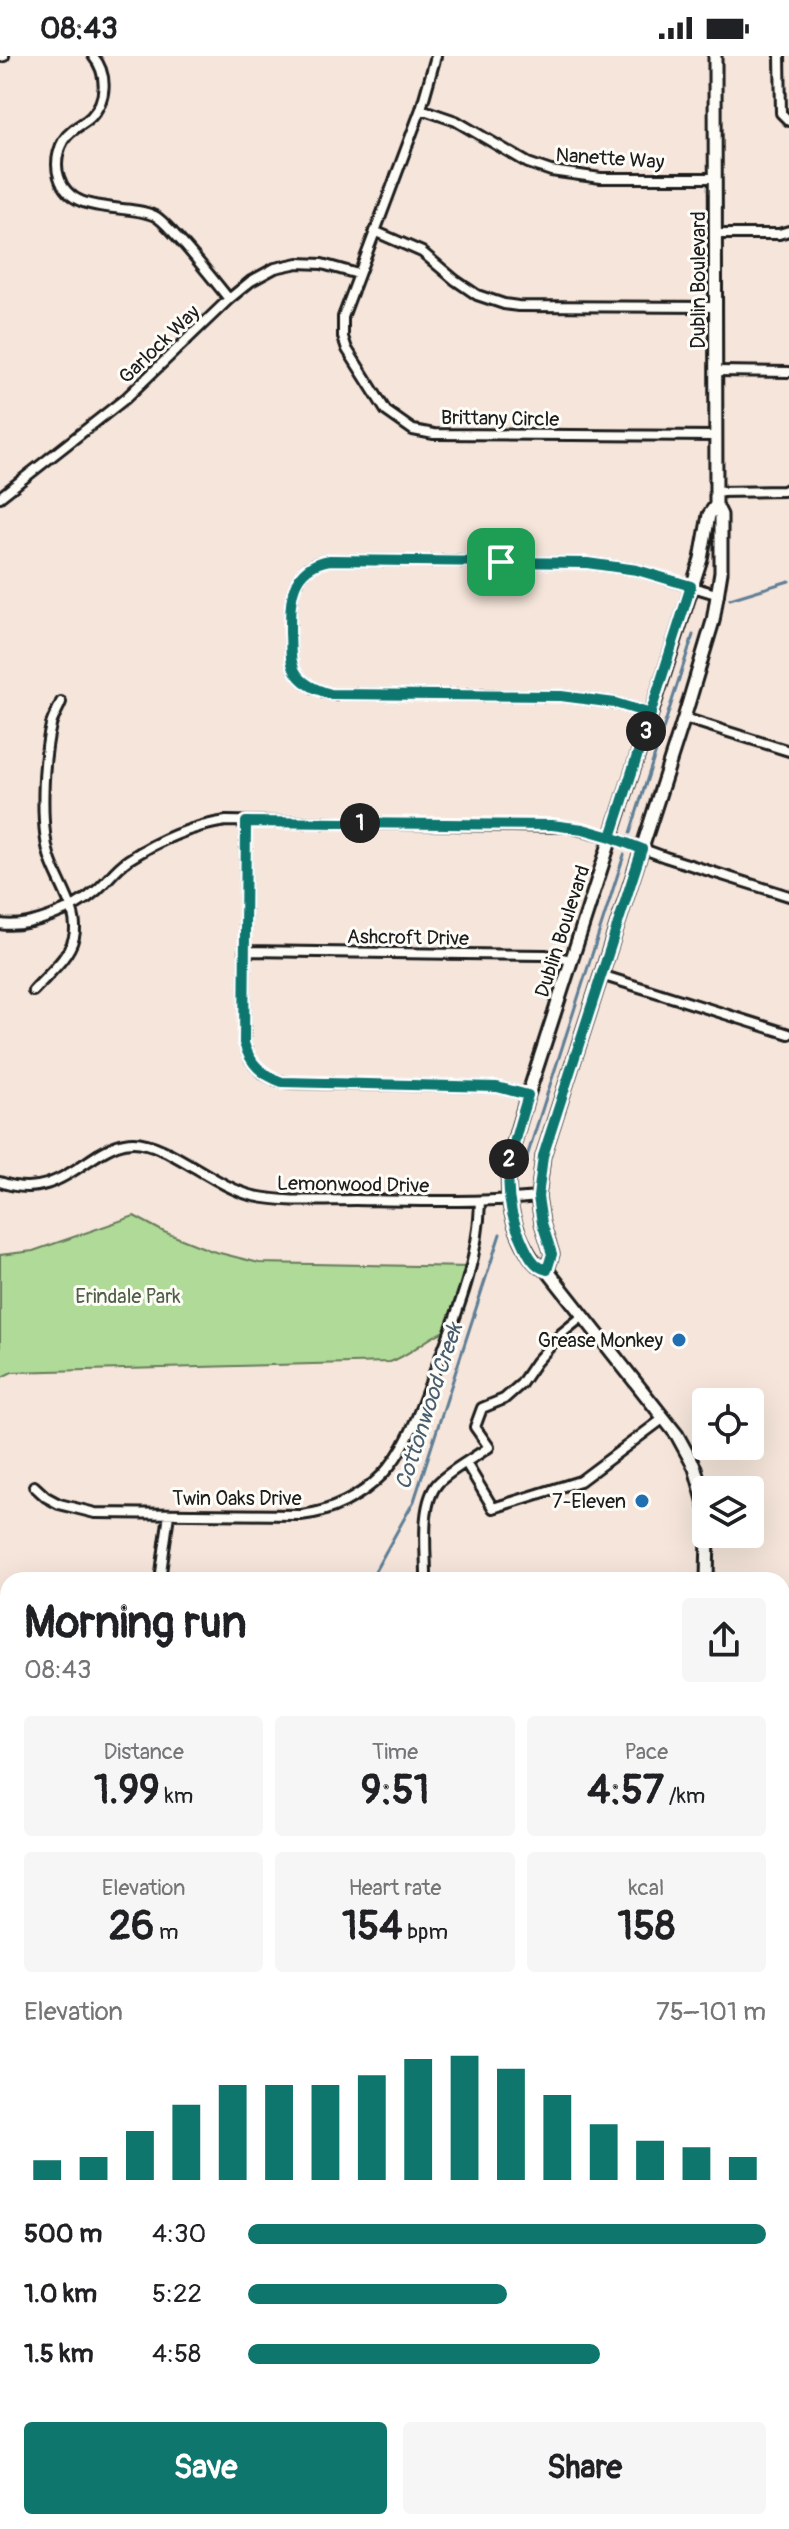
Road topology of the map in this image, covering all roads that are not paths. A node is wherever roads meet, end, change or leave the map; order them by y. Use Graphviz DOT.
graph roads {
  1 [pos="93,56"];
  2 [pos="436,56"];
  3 [pos="715,56"];
  4 [pos="780,56"];
  5 [pos="421,109"];
  6 [pos="789,121"];
  7 [pos="716,178"];
  8 [pos="374,231"];
  9 [pos="789,231"];
  10 [pos="716,234"];
  11 [pos="358,274"];
  12 [pos="229,299"];
  13 [pos="716,307"];
  14 [pos="716,371"];
  15 [pos="789,372"];
  16 [pos="716,436"];
  17 [pos="789,488"];
  18 [pos="0,497"];
  19 [pos="716,499"];
  20 [pos="691,586"];
  21 [pos="719,595"];
  22 [pos="61,702"];
  23 [pos="651,714"];
  24 [pos="684,718"];
  25 [pos="789,751"];
  26 [pos="246,822"];
  27 [pos="611,837"];
  28 [pos="642,849"];
  29 [pos="789,896"];
  30 [pos="70,907"];
  31 [pos="0,924"];
  32 [pos="244,951"];
  33 [pos="572,960"];
  34 [pos="601,975"];
  35 [pos="33,991"];
  36 [pos="789,1034"];
  37 [pos="528,1095"];
  38 [pos="0,1182"];
  39 [pos="538,1197"];
  40 [pos="508,1200"];
  41 [pos="480,1201"];
  42 [pos="547,1270"];
  43 [pos="583,1316"];
  44 [pos="664,1418"];
  45 [pos="466,1463"];
  46 [pos="697,1476"];
  47 [pos="34,1486"];
  48 [pos="169,1514"];
  49 [pos="708,1548"];
  50 [pos="161,1572"];
  51 [pos="426,1572"];
  52 [pos="707,1572"];
  1 -- 12 [label="street"];
  2 -- 5 [label="street, Brittany Circle"];
  3 -- 7 [label="main road, Dublin Boulevard"];
  4 -- 6 [label="street"];
  5 -- 7 [label="street, Nanette Way"];
  5 -- 8 [label="street, Brittany Circle"];
  7 -- 10 [label="main road, Dublin Boulevard"];
  8 -- 11 [label="street, Brittany Circle"];
  8 -- 13 [label="street"];
  9 -- 10 [label="street"];
  10 -- 13 [label="main road, Dublin Boulevard"];
  11 -- 12 [label="street, Garlock Way"];
  11 -- 16 [label="street, Brittany Circle"];
  12 -- 18 [label="street, Garlock Way"];
  13 -- 14 [label="main road, Dublin Boulevard"];
  14 -- 15 [label="street"];
  14 -- 16 [label="main road, Dublin Boulevard"];
  16 -- 19 [label="main road, Dublin Boulevard"];
  17 -- 19 [label="street"];
  19 -- 20 [label="main road, Dublin Boulevard"];
  19 -- 21 [label="main road, Dublin Boulevard"];
  20 -- 21 [label="street"];
  20 -- 23 [label="main road, Dublin Boulevard"];
  20 -- 23 [label="street"];
  21 -- 24 [label="main road, Dublin Boulevard"];
  22 -- 30 [label="street"];
  23 -- 27 [label="main road, Dublin Boulevard"];
  24 -- 25 [label="street"];
  24 -- 28 [label="main road, Dublin Boulevard"];
  26 -- 27 [label="street"];
  26 -- 30 [label="street"];
  26 -- 32 [label="street"];
  27 -- 28 [label="street"];
  27 -- 33 [label="main road, Dublin Boulevard"];
  28 -- 29 [label="street"];
  28 -- 34 [label="main road, Dublin Boulevard"];
  30 -- 31 [label="street"];
  30 -- 35 [label="street"];
  32 -- 33 [label="street, Ashcroft Drive"];
  32 -- 37 [label="street"];
  33 -- 37 [label="main road, Dublin Boulevard"];
  34 -- 36 [label="street"];
  34 -- 39 [label="main road, Dublin Boulevard"];
  37 -- 40 [label="main road, Dublin Boulevard"];
  38 -- 41 [label="street, Lemonwood Drive"];
  39 -- 40 [label="street, Lemonwood Drive"];
  39 -- 42 [label="main road, Dublin Boulevard"];
  40 -- 41 [label="street, Lemonwood Drive"];
  40 -- 42 [label="main road, Dublin Boulevard"];
  41 -- 48 [label="street, Twin Oaks Drive"];
  42 -- 43 [label="main road, Dublin Boulevard"];
  43 -- 44 [label="main road, Dublin Boulevard"];
  43 -- 45 [label="street"];
  44 -- 45 [label="street"];
  44 -- 46 [label="main road, Dublin Boulevard"];
  45 -- 51 [label="street"];
  47 -- 48 [label="street, Twin Oaks Drive"];
  48 -- 50 [label="street"];
  49 -- 52 [label="main road"];
}
